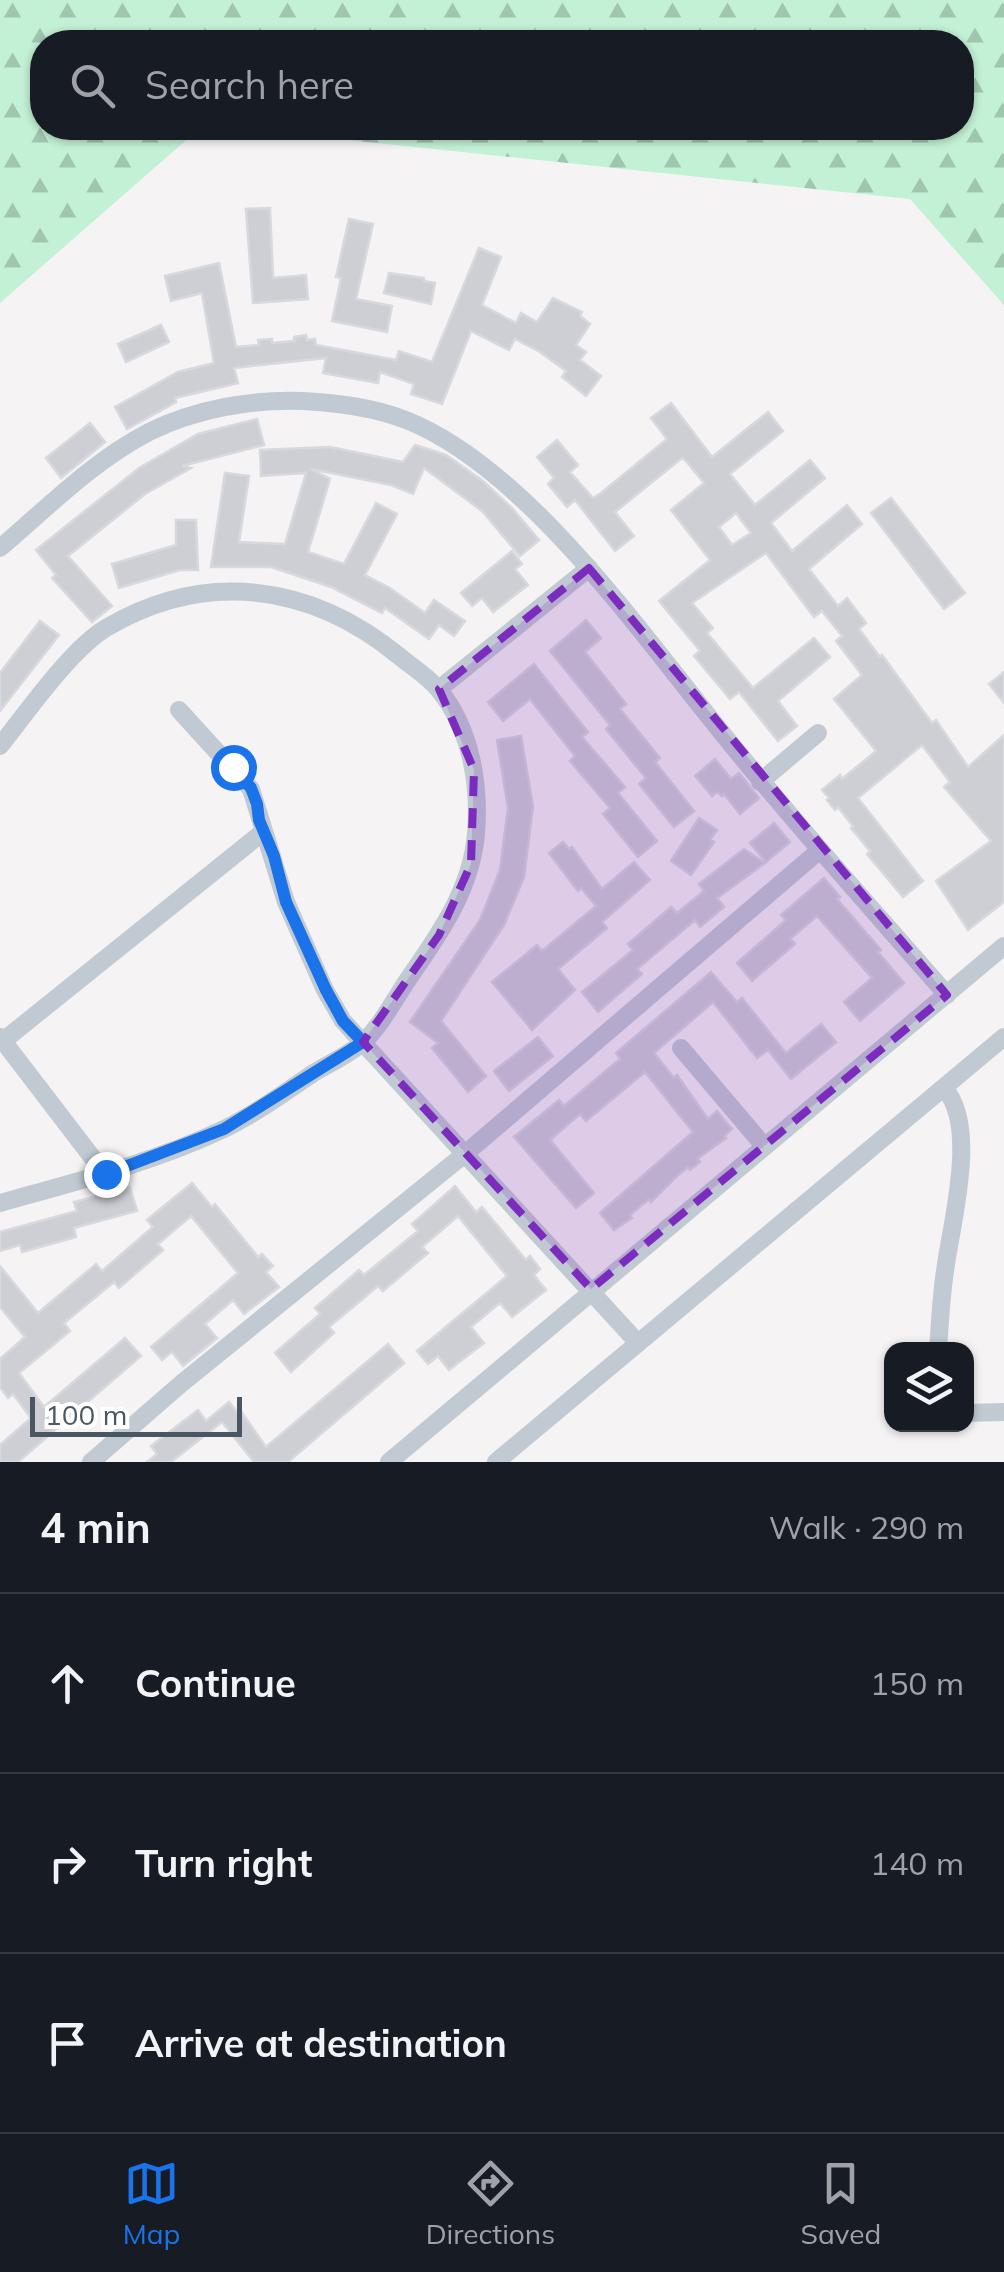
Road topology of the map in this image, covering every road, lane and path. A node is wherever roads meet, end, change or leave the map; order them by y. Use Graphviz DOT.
graph roads {
  1 [pos="0,548"];
  2 [pos="589,568"];
  3 [pos="439,689"];
  4 [pos="179,710"];
  5 [pos="818,733"];
  6 [pos="0,746"];
  7 [pos="760,782"];
  8 [pos="263,832"];
  9 [pos="820,850"];
  10 [pos="1004,946"];
  11 [pos="947,995"];
  12 [pos="1004,1037"];
  13 [pos="2,1039"];
  14 [pos="363,1042"];
  15 [pos="681,1048"];
  16 [pos="944,1088"];
  17 [pos="764,1146"];
  18 [pos="466,1153"];
  19 [pos="106,1174"];
  20 [pos="0,1203"];
  21 [pos="591,1290"];
  22 [pos="939,1342"];
  23 [pos="638,1343"];
  24 [pos="1004,1412"];
  25 [pos="974,1413"];
  26 [pos="91,1462"];
  27 [pos="388,1462"];
  28 [pos="496,1462"];
  1 -- 2 [label="street"];
  2 -- 3 [label="street"];
  2 -- 7 [label="street"];
  3 -- 6 [label="street"];
  3 -- 14 [label="street"];
  4 -- 8 [label="street"];
  5 -- 7 [label="street"];
  7 -- 9 [label="street"];
  8 -- 13 [label="street"];
  8 -- 14 [label="street"];
  9 -- 11 [label="street"];
  9 -- 18 [label="street"];
  10 -- 11 [label="street"];
  11 -- 17 [label="street"];
  12 -- 16 [label="street"];
  13 -- 19 [label="street"];
  14 -- 18 [label="street"];
  14 -- 19 [label="street"];
  15 -- 17 [label="street"];
  16 -- 22 [label="street"];
  16 -- 23 [label="street"];
  17 -- 21 [label="street"];
  18 -- 21 [label="street"];
  18 -- 26 [label="street"];
  19 -- 20 [label="street"];
  21 -- 23 [label="street"];
  21 -- 27 [label="street"];
  23 -- 28 [label="street"];
  24 -- 25 [label="street"];
}
